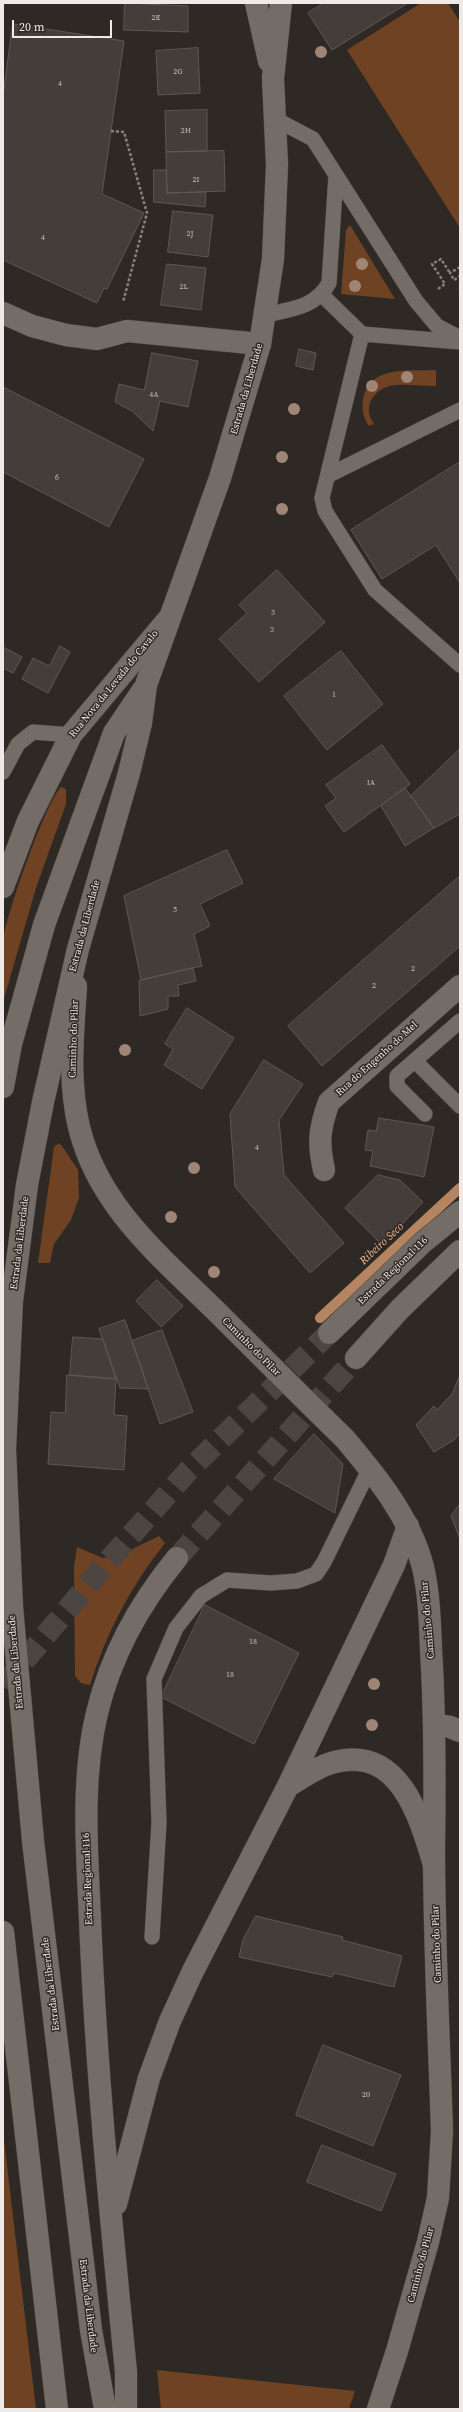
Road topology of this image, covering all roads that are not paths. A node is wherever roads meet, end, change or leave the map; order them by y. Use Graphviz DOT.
graph roads {
  1 [pos="256,3"];
  2 [pos="281,3"];
  3 [pos="273,78"];
  4 [pos="275,119"];
  5 [pos="336,175"];
  6 [pos="322,295"];
  7 [pos="3,313"];
  8 [pos="265,315"];
  9 [pos="362,334"];
  10 [pos="460,338"];
  11 [pos="460,342"];
  12 [pos="260,344"];
  13 [pos="460,410"];
  14 [pos="329,475"];
  15 [pos="171,615"];
  16 [pos="460,665"];
  17 [pos="146,686"];
  18 [pos="71,734"];
  19 [pos="3,772"];
  20 [pos="3,887"];
  21 [pos="78,949"];
  22 [pos="460,986"];
  23 [pos="460,1021"];
  24 [pos="11,1044"];
  25 [pos="415,1061"];
  26 [pos="3,1068"];
  27 [pos="3,1087"];
  28 [pos="460,1106"];
  29 [pos="425,1114"];
  30 [pos="324,1170"];
  31 [pos="460,1212"];
  32 [pos="460,1251"];
  33 [pos="328,1334"];
  34 [pos="356,1358"];
  35 [pos="370,1468"];
  36 [pos="408,1526"];
  37 [pos="177,1558"];
  38 [pos="435,1724"];
  39 [pos="460,1731"];
  40 [pos="288,1786"];
  41 [pos="434,1865"];
  42 [pos="3,1932"];
  43 [pos="152,1937"];
  44 [pos="5,1961"];
  45 [pos="111,2221"];
  46 [pos="57,2409"];
  47 [pos="105,2409"];
  48 [pos="126,2409"];
  49 [pos="378,2409"];
  1 -- 3 [label="main road, Estrada da Liberdade"];
  2 -- 3 [label="main road, Estrada da Liberdade"];
  3 -- 4 [label="main road, Estrada da Liberdade"];
  4 -- 5 [label="lane"];
  4 -- 8 [label="main road, Estrada da Liberdade"];
  5 -- 6 [label="lane"];
  5 -- 10 [label="lane"];
  6 -- 8 [label="lane"];
  6 -- 9 [label="lane"];
  7 -- 12 [label="main road"];
  8 -- 12 [label="main road, Estrada da Liberdade"];
  9 -- 11 [label="lane"];
  9 -- 14 [label="lane"];
  12 -- 15 [label="main road, Estrada da Liberdade"];
  13 -- 14 [label="lane"];
  14 -- 16 [label="lane"];
  15 -- 17 [label="main road, Estrada da Liberdade"];
  15 -- 18 [label="main road, Rua Nova da Levada do Cavalo"];
  17 -- 21 [label="main road, Estrada da Liberdade"];
  17 -- 24 [label="main road, Estrada da Liberdade"];
  18 -- 19 [label="lane"];
  18 -- 20 [label="main road, Rua Nova da Levada do Cavalo"];
  21 -- 35 [label="main road, Caminho do Pilar"];
  21 -- 47 [label="main road, Estrada da Liberdade"];
  22 -- 30 [label="main road, Rua do Engenho do Mel"];
  23 -- 25 [label="lane"];
  24 -- 26 [label="main road"];
  24 -- 27 [label="main road, Estrada da Liberdade"];
  25 -- 28 [label="lane"];
  25 -- 29 [label="lane"];
  31 -- 33 [label="main road, Estrada Regional 116"];
  32 -- 34 [label="main road"];
  35 -- 36 [label="main road, Caminho do Pilar"];
  35 -- 43 [label="lane"];
  36 -- 38 [label="main road, Caminho do Pilar"];
  36 -- 40 [label="main road"];
  37 -- 45 [label="main road, Estrada Regional 116"];
  38 -- 39 [label="main road"];
  38 -- 41 [label="main road, Caminho do Pilar"];
  40 -- 41 [label="main road"];
  40 -- 45 [label="main road"];
  41 -- 49 [label="main road, Caminho do Pilar"];
  42 -- 44 [label="main road"];
  44 -- 46 [label="main road"];
  45 -- 48 [label="main road"];
}
